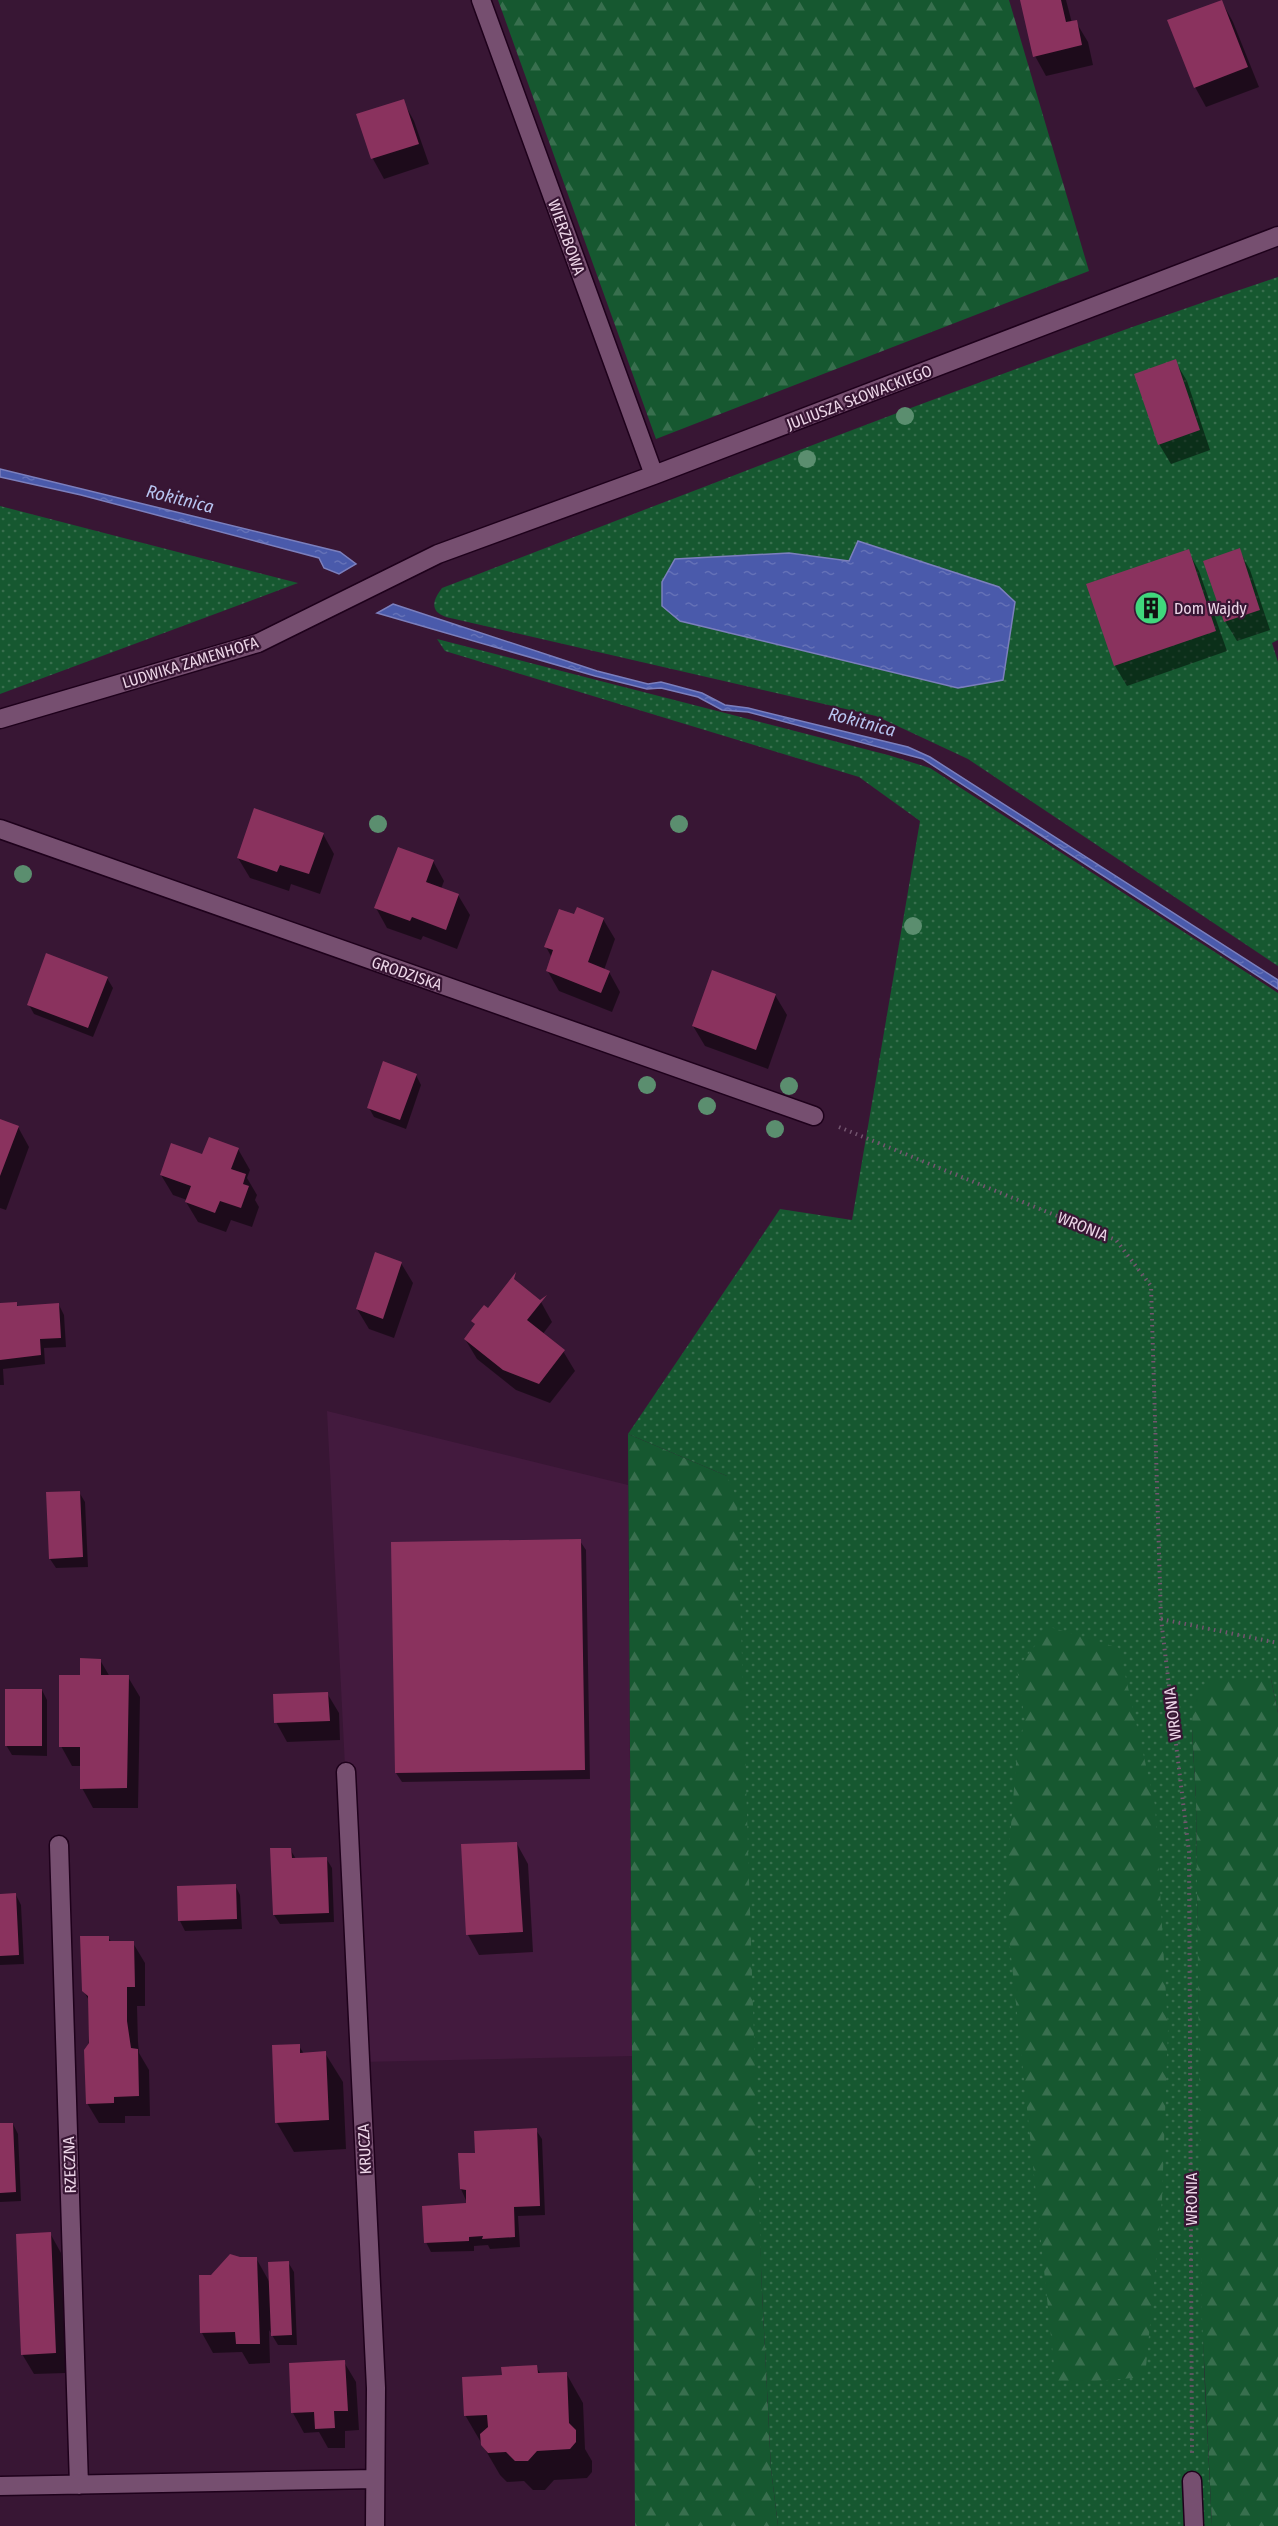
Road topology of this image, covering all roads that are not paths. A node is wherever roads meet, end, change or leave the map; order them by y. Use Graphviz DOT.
graph roads {
  1 [pos="480,0"];
  2 [pos="1278,236"];
  3 [pos="654,475"];
  4 [pos="438,554"];
  5 [pos="0,719"];
  6 [pos="0,830"];
  7 [pos="814,1116"];
  8 [pos="346,1772"];
  9 [pos="59,1845"];
  10 [pos="375,2479"];
  11 [pos="1192,2481"];
  12 [pos="79,2485"];
  13 [pos="0,2486"];
  14 [pos="375,2526"];
  15 [pos="1194,2526"];
  1 -- 3 [label="street, WIERZBOWA"];
  2 -- 3 [label="street, JULIUSZA SŁOWACKIEGO"];
  3 -- 4 [label="street, JULIUSZA SŁOWACKIEGO"];
  4 -- 5 [label="street, LUDWIKA ZAMENHOFA"];
  6 -- 7 [label="street, GRODZISKA"];
  8 -- 10 [label="street, KRUCZA"];
  9 -- 12 [label="street, RZECZNA"];
  10 -- 12 [label="street"];
  10 -- 14 [label="street, KRUCZA"];
  11 -- 15 [label="street"];
  12 -- 13 [label="street"];
}
